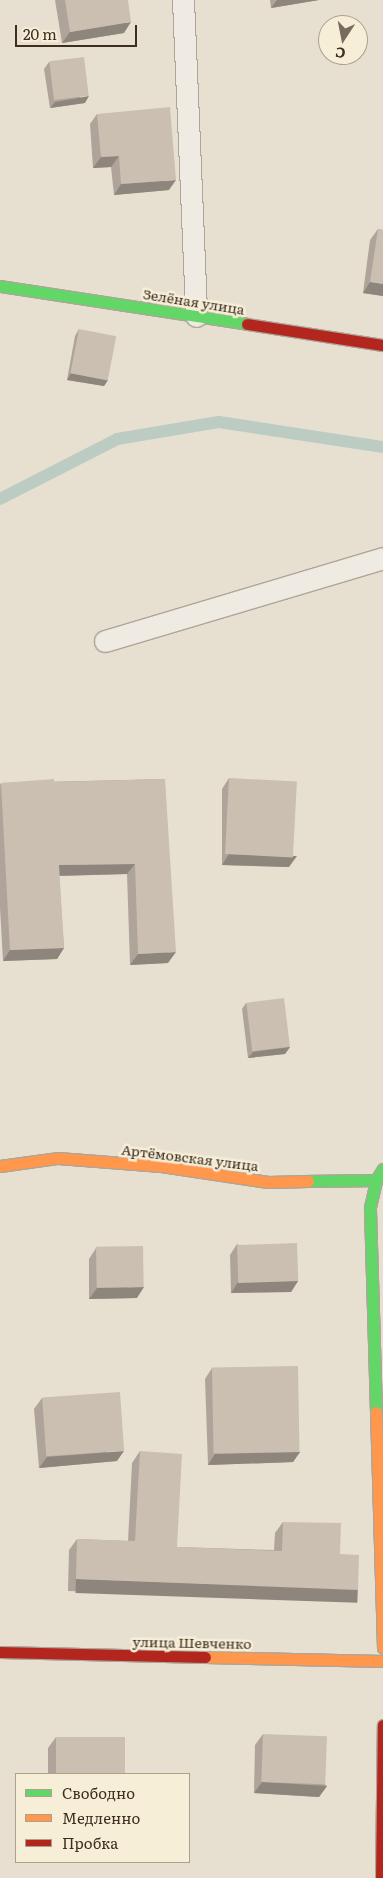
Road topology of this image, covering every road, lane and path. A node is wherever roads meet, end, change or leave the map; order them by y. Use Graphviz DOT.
graph roads {
  1 [pos="184,0"];
  2 [pos="0,286"];
  3 [pos="196,316"];
  4 [pos="383,345"];
  5 [pos="383,558"];
  6 [pos="105,641"];
  7 [pos="0,1166"];
  8 [pos="383,1169"];
  9 [pos="376,1180"];
  10 [pos="383,1648"];
  11 [pos="0,1652"];
  12 [pos="383,1661"];
  13 [pos="383,1725"];
  14 [pos="382,1878"];
  1 -- 3 [label="lane"];
  2 -- 3 [label="street, Зелёная улица"];
  3 -- 4 [label="street, Зелёная улица"];
  5 -- 6 [label="lane"];
  7 -- 9 [label="street, Артёмовская улица"];
  8 -- 9 [label="street"];
  9 -- 10 [label="street"];
  11 -- 12 [label="street, улица Шевченко"];
  13 -- 14 [label="street"];
}
